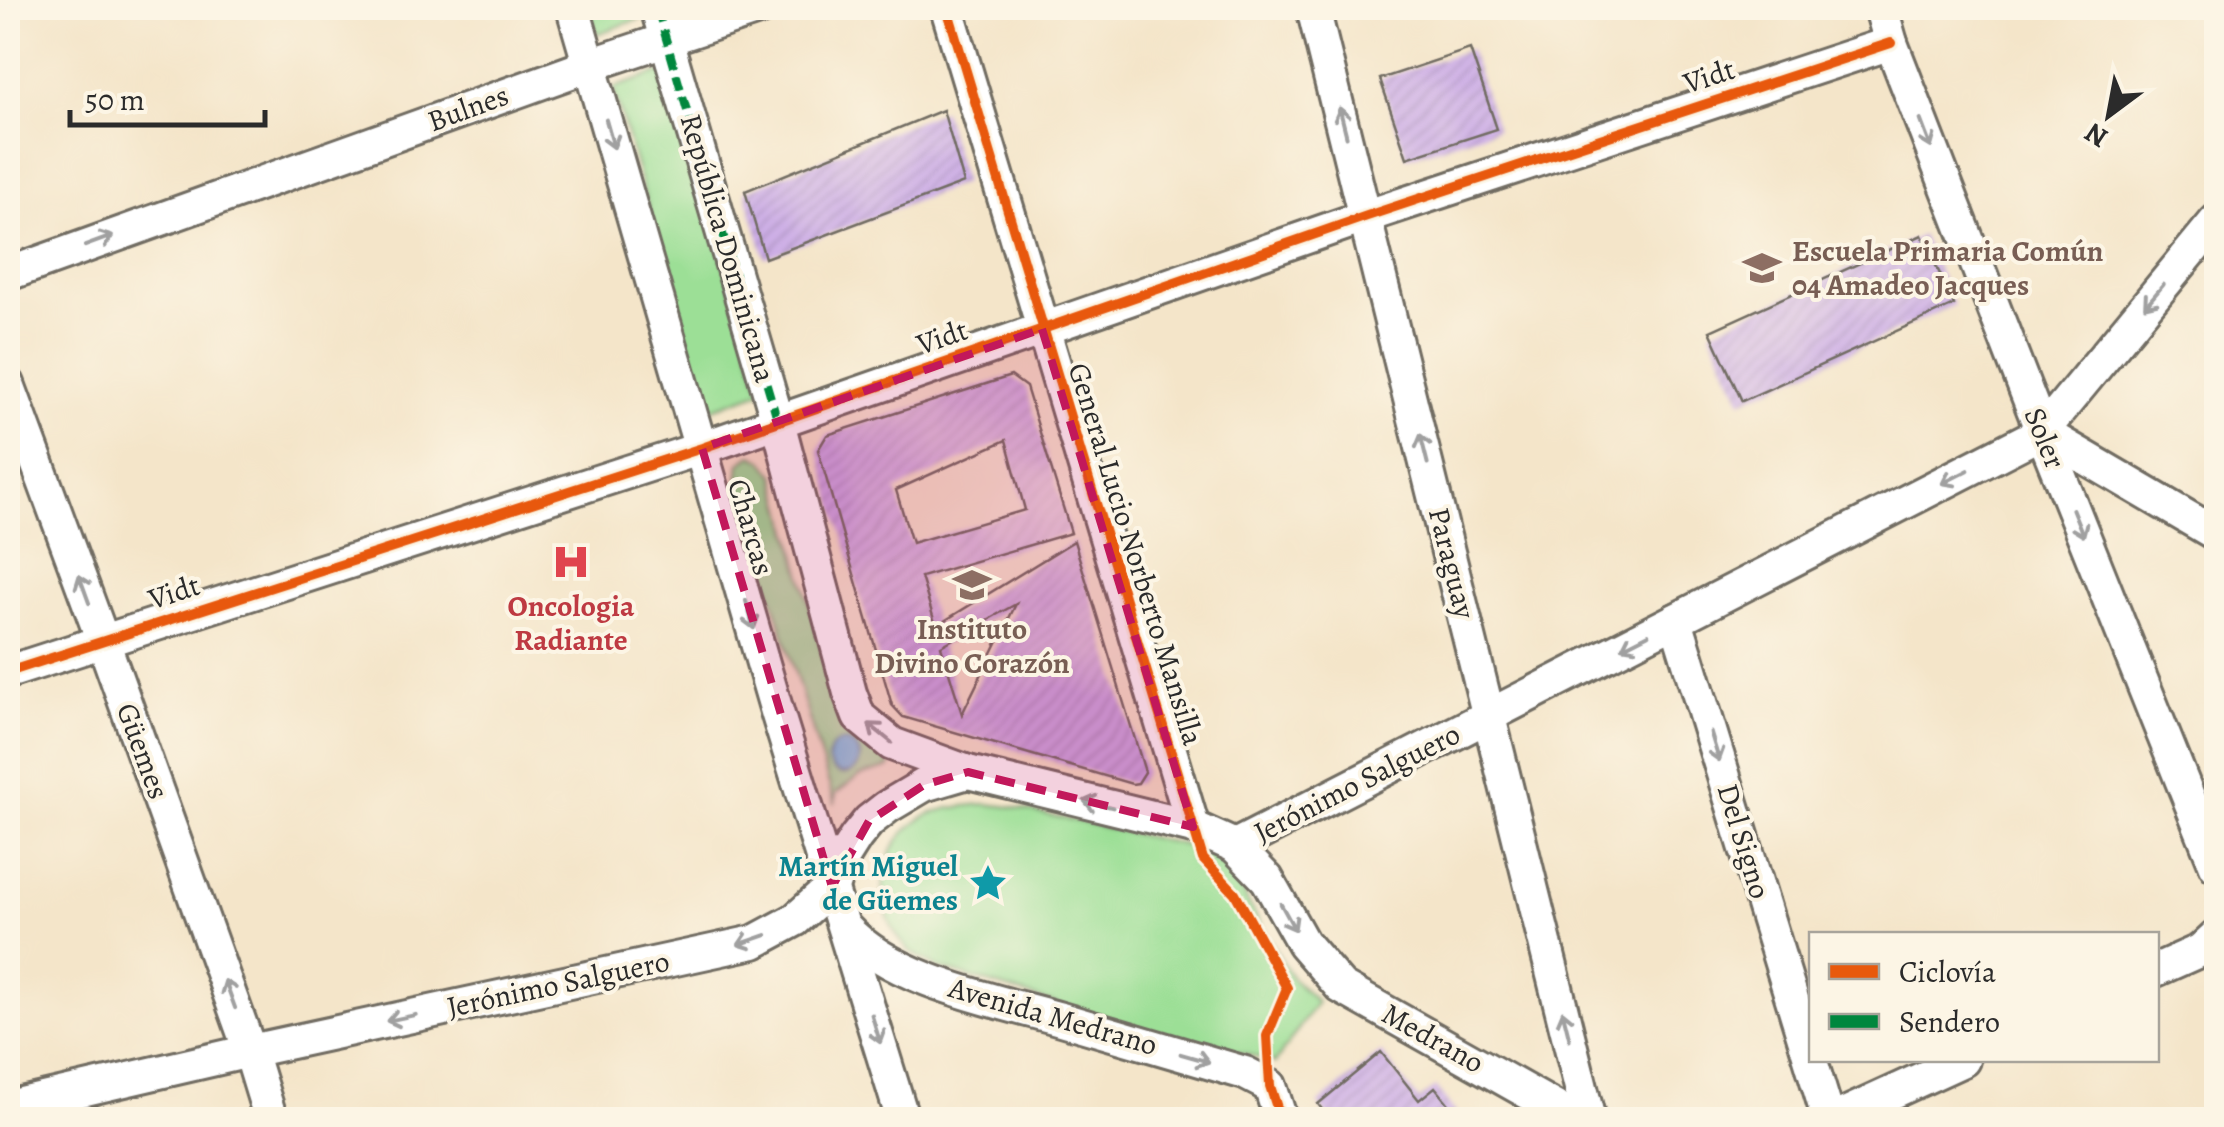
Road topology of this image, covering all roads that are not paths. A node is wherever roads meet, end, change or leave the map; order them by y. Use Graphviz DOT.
graph roads {
  1 [pos="572,8"];
  2 [pos="760,8"];
  3 [pos="946,8"];
  4 [pos="1313,8"];
  5 [pos="1882,8"];
  6 [pos="662,23"];
  7 [pos="1891,43"];
  8 [pos="590,64"];
  9 [pos="1367,216"];
  10 [pos="2216,221"];
  11 [pos="8,274"];
  12 [pos="1042,329"];
  13 [pos="8,384"];
  14 [pos="778,422"];
  15 [pos="2042,432"];
  16 [pos="702,448"];
  17 [pos="2216,534"];
  18 [pos="1676,620"];
  19 [pos="103,641"];
  20 [pos="8,672"];
  21 [pos="1490,714"];
  22 [pos="968,772"];
  23 [pos="1193,827"];
  24 [pos="1236,846"];
  25 [pos="2216,866"];
  26 [pos="832,887"];
  27 [pos="845,928"];
  28 [pos="2216,936"];
  29 [pos="2159,969"];
  30 [pos="1809,1049"];
  31 [pos="250,1050"];
  32 [pos="1813,1062"];
  33 [pos="1959,1062"];
  34 [pos="26,1109"];
  35 [pos="271,1120"];
  36 [pos="903,1120"];
  37 [pos="1280,1120"];
  38 [pos="1577,1120"];
  39 [pos="1589,1120"];
  40 [pos="1831,1120"];
  1 -- 8 [label="street, Charcas"];
  2 -- 6 [label="street, Bulnes"];
  3 -- 12 [label="street, General Lucio Norberto Mansilla"];
  9 -- 4 [label="street, Paraguay, one-way"];
  5 -- 7 [label="street, Soler"];
  6 -- 8 [label="street, Bulnes"];
  6 -- 14 [label="street, República Dominicana"];
  7 -- 9 [label="street, Vidt"];
  7 -- 15 [label="street, Soler, one-way"];
  11 -- 8 [label="street, Bulnes, one-way"];
  8 -- 16 [label="street, Charcas, one-way"];
  9 -- 12 [label="street, Vidt"];
  21 -- 9 [label="street, Paraguay, one-way"];
  10 -- 15 [label="street, Jerónimo Salguero, one-way"];
  12 -- 14 [label="street, Vidt"];
  12 -- 23 [label="street, General Lucio Norberto Mansilla"];
  19 -- 13 [label="street, Güemes, one-way"];
  14 -- 16 [label="street, Vidt"];
  22 -- 14 [label="street, República Dominicana, one-way"];
  15 -- 17 [label="street"];
  15 -- 18 [label="street, Jerónimo Salguero, one-way"];
  15 -- 25 [label="street, Soler, one-way"];
  16 -- 19 [label="street, Vidt"];
  16 -- 26 [label="street, Charcas, one-way"];
  18 -- 21 [label="street, Jerónimo Salguero, one-way"];
  18 -- 30 [label="street, Del Signo, one-way"];
  19 -- 20 [label="street, Vidt"];
  31 -- 19 [label="street, Güemes, one-way"];
  21 -- 24 [label="street, Jerónimo Salguero"];
  39 -- 21 [label="street, Paraguay, one-way"];
  23 -- 22 [label="street, Jerónimo Salguero, one-way"];
  22 -- 26 [label="street, Jerónimo Salguero"];
  23 -- 24 [label="street, Jerónimo Salguero"];
  24 -- 38 [label="street, Medrano, one-way"];
  26 -- 27 [label="street, Charcas"];
  26 -- 31 [label="street, Jerónimo Salguero, one-way"];
  27 -- 36 [label="street, Charcas, one-way"];
  27 -- 37 [label="street, Avenida Medrano, one-way"];
  28 -- 29 [label="street"];
  31 -- 34 [label="street, Jerónimo Salguero"];
  31 -- 35 [label="street, Güemes"];
  32 -- 40 [label="street, Del Signo, one-way"];
  33 -- 40 [label="street"];
}
